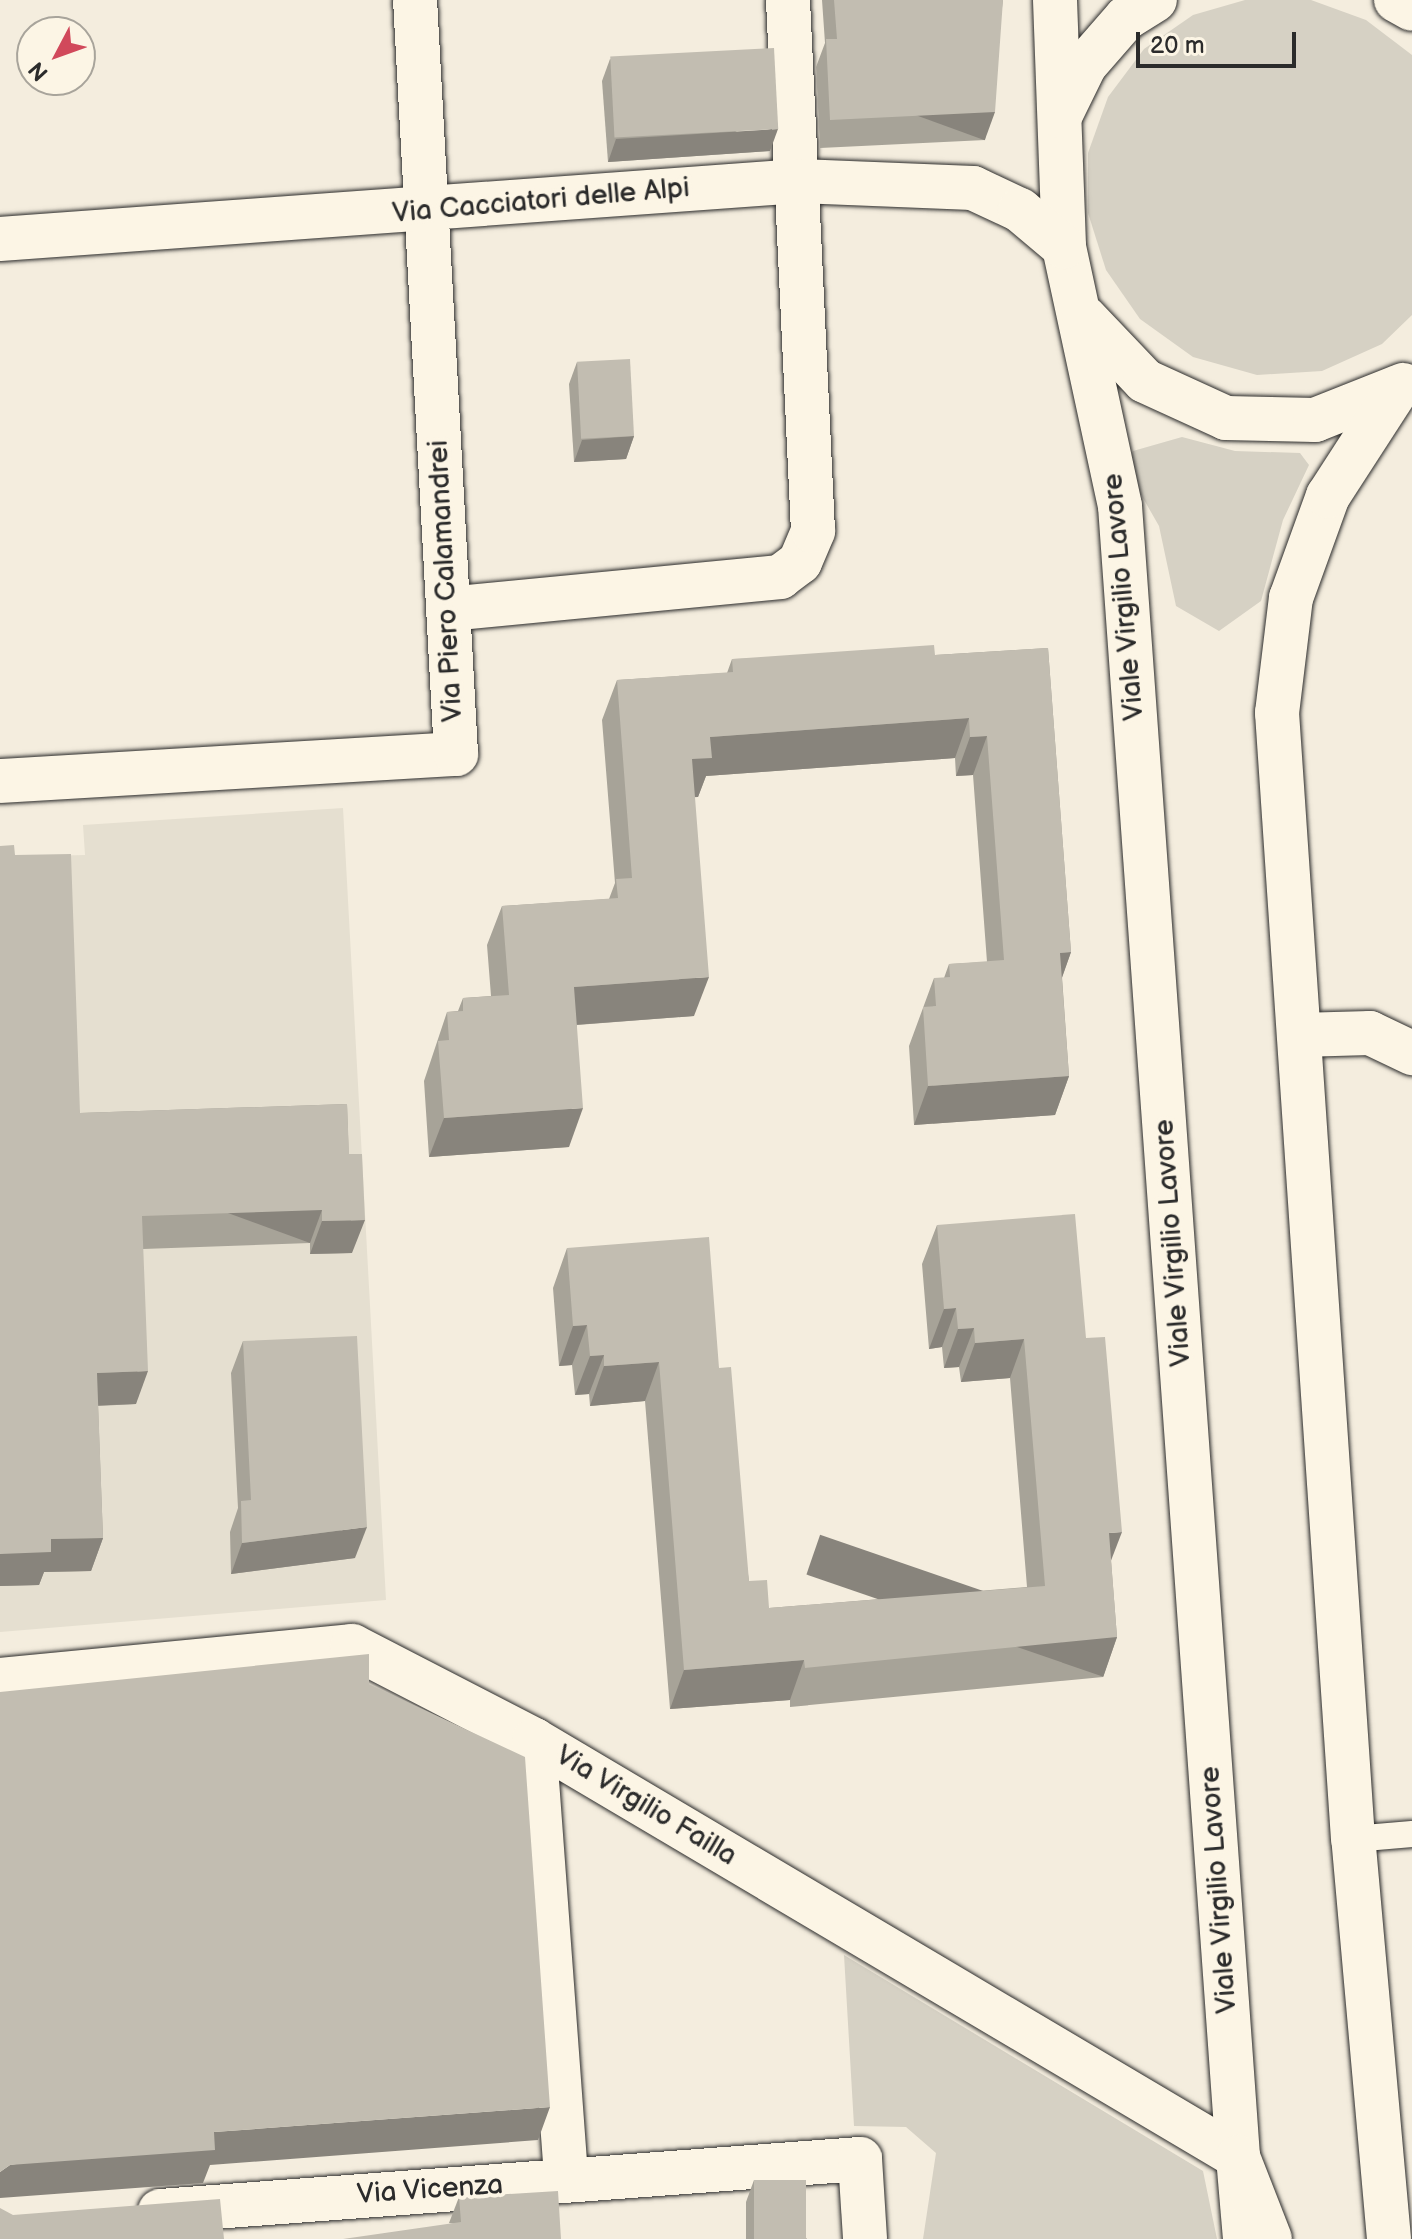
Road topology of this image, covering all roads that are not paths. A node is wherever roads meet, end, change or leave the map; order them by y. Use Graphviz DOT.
graph roads {
  1 [pos="415,0"];
  2 [pos="788,0"];
  3 [pos="1055,0"];
  4 [pos="1155,0"];
  5 [pos="1396,0"];
  6 [pos="1403,0"];
  7 [pos="1412,8"];
  8 [pos="1058,120"];
  9 [pos="799,181"];
  10 [pos="426,211"];
  11 [pos="0,239"];
  12 [pos="1064,247"];
  13 [pos="1084,317"];
  14 [pos="1405,383"];
  15 [pos="448,609"];
  16 [pos="0,781"];
  17 [pos="1299,1035"];
  18 [pos="1412,1053"];
  19 [pos="0,1680"];
  20 [pos="534,1740"];
  21 [pos="1412,1834"];
  22 [pos="1353,1839"];
  23 [pos="1238,2157"];
  24 [pos="566,2180"];
  25 [pos="110,2215"];
  26 [pos="1397,2224"];
  27 [pos="865,2239"];
  28 [pos="1245,2239"];
  29 [pos="1270,2239"];
  1 -- 10 [label="street, Via Piero Calamandrei"];
  2 -- 9 [label="street"];
  3 -- 8 [label="street, Viale Virgilio Lavore"];
  4 -- 8 [label="street"];
  5 -- 7 [label="street"];
  6 -- 7 [label="street"];
  8 -- 12 [label="street, Viale Virgilio Lavore"];
  9 -- 10 [label="street, Via Cacciatori delle Alpi"];
  9 -- 12 [label="street, Via Cacciatori delle Alpi"];
  9 -- 15 [label="street"];
  10 -- 11 [label="street, Via Cacciatori delle Alpi"];
  10 -- 15 [label="street, Via Piero Calamandrei"];
  12 -- 13 [label="street, Viale Virgilio Lavore"];
  13 -- 14 [label="street"];
  13 -- 23 [label="street, Viale Virgilio Lavore"];
  14 -- 17 [label="street"];
  15 -- 16 [label="street, Via Piero Calamandrei"];
  17 -- 18 [label="street"];
  17 -- 22 [label="street"];
  19 -- 20 [label="street, Via Virgilio Failla"];
  20 -- 23 [label="street, Via Virgilio Failla"];
  20 -- 24 [label="street"];
  21 -- 22 [label="lane"];
  22 -- 26 [label="street"];
  23 -- 28 [label="street"];
  23 -- 29 [label="street, Viale Virgilio Lavore"];
  24 -- 25 [label="street, Via Vicenza"];
  24 -- 27 [label="street, Via Vicenza"];
}
